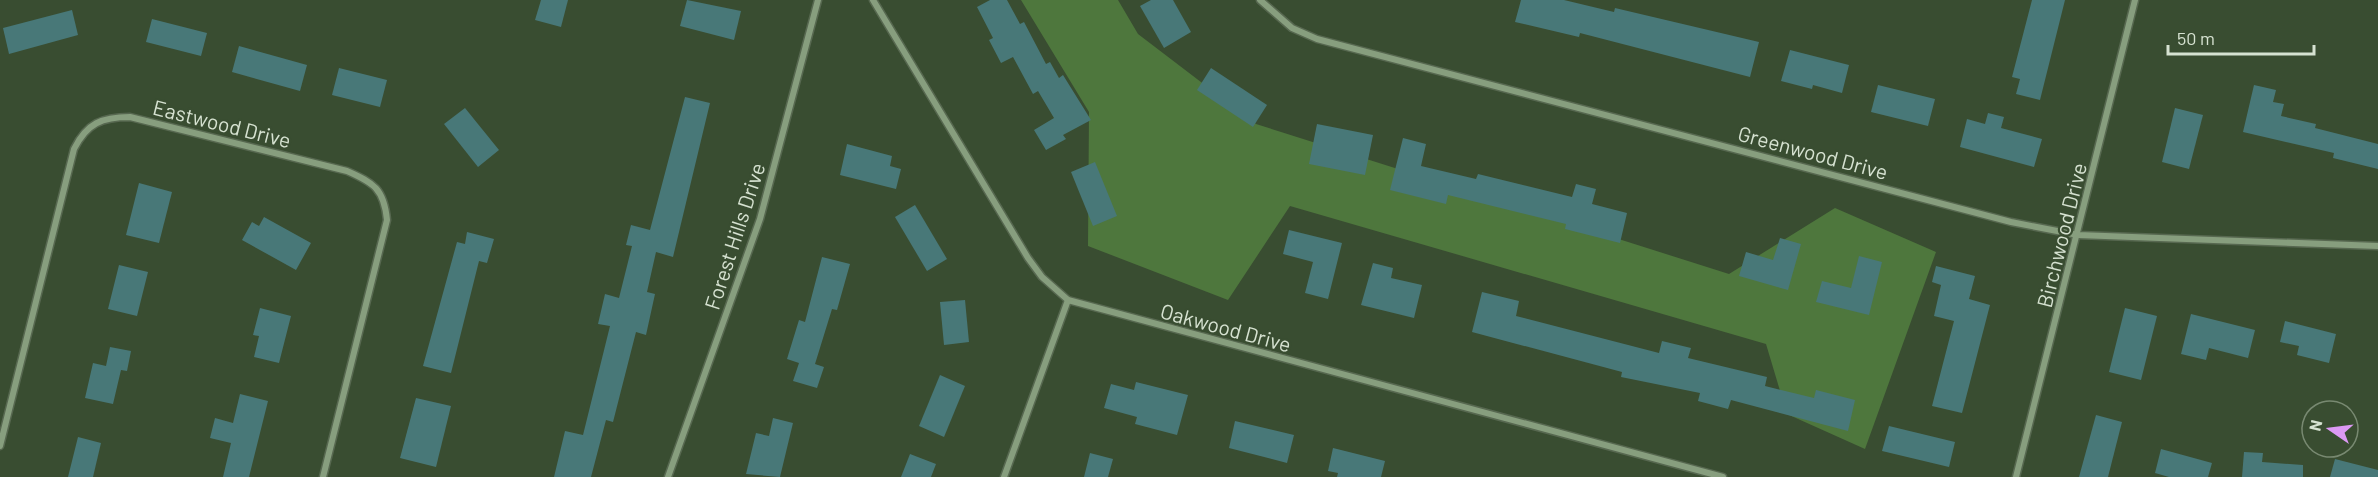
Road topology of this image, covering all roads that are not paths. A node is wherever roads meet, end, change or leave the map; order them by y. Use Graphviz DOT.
graph roads {
  1 [pos="818,0"];
  2 [pos="873,0"];
  3 [pos="1260,0"];
  4 [pos="2135,0"];
  5 [pos="2078,235"];
  6 [pos="2378,246"];
  7 [pos="1068,300"];
  8 [pos="0,446"];
  9 [pos="323,477"];
  10 [pos="668,477"];
  11 [pos="1004,477"];
  12 [pos="1723,477"];
  13 [pos="2016,477"];
  1 -- 10 [label="street, Forest Hills Drive"];
  2 -- 7 [label="street, Oakwood Drive"];
  3 -- 5 [label="street, Greenwood Drive"];
  4 -- 5 [label="street, Birchwood Drive"];
  5 -- 6 [label="street, Greenwood Drive"];
  5 -- 13 [label="street, Birchwood Drive"];
  7 -- 11 [label="street"];
  7 -- 12 [label="street, Oakwood Drive"];
  8 -- 9 [label="street, Eastwood Drive"];
}
